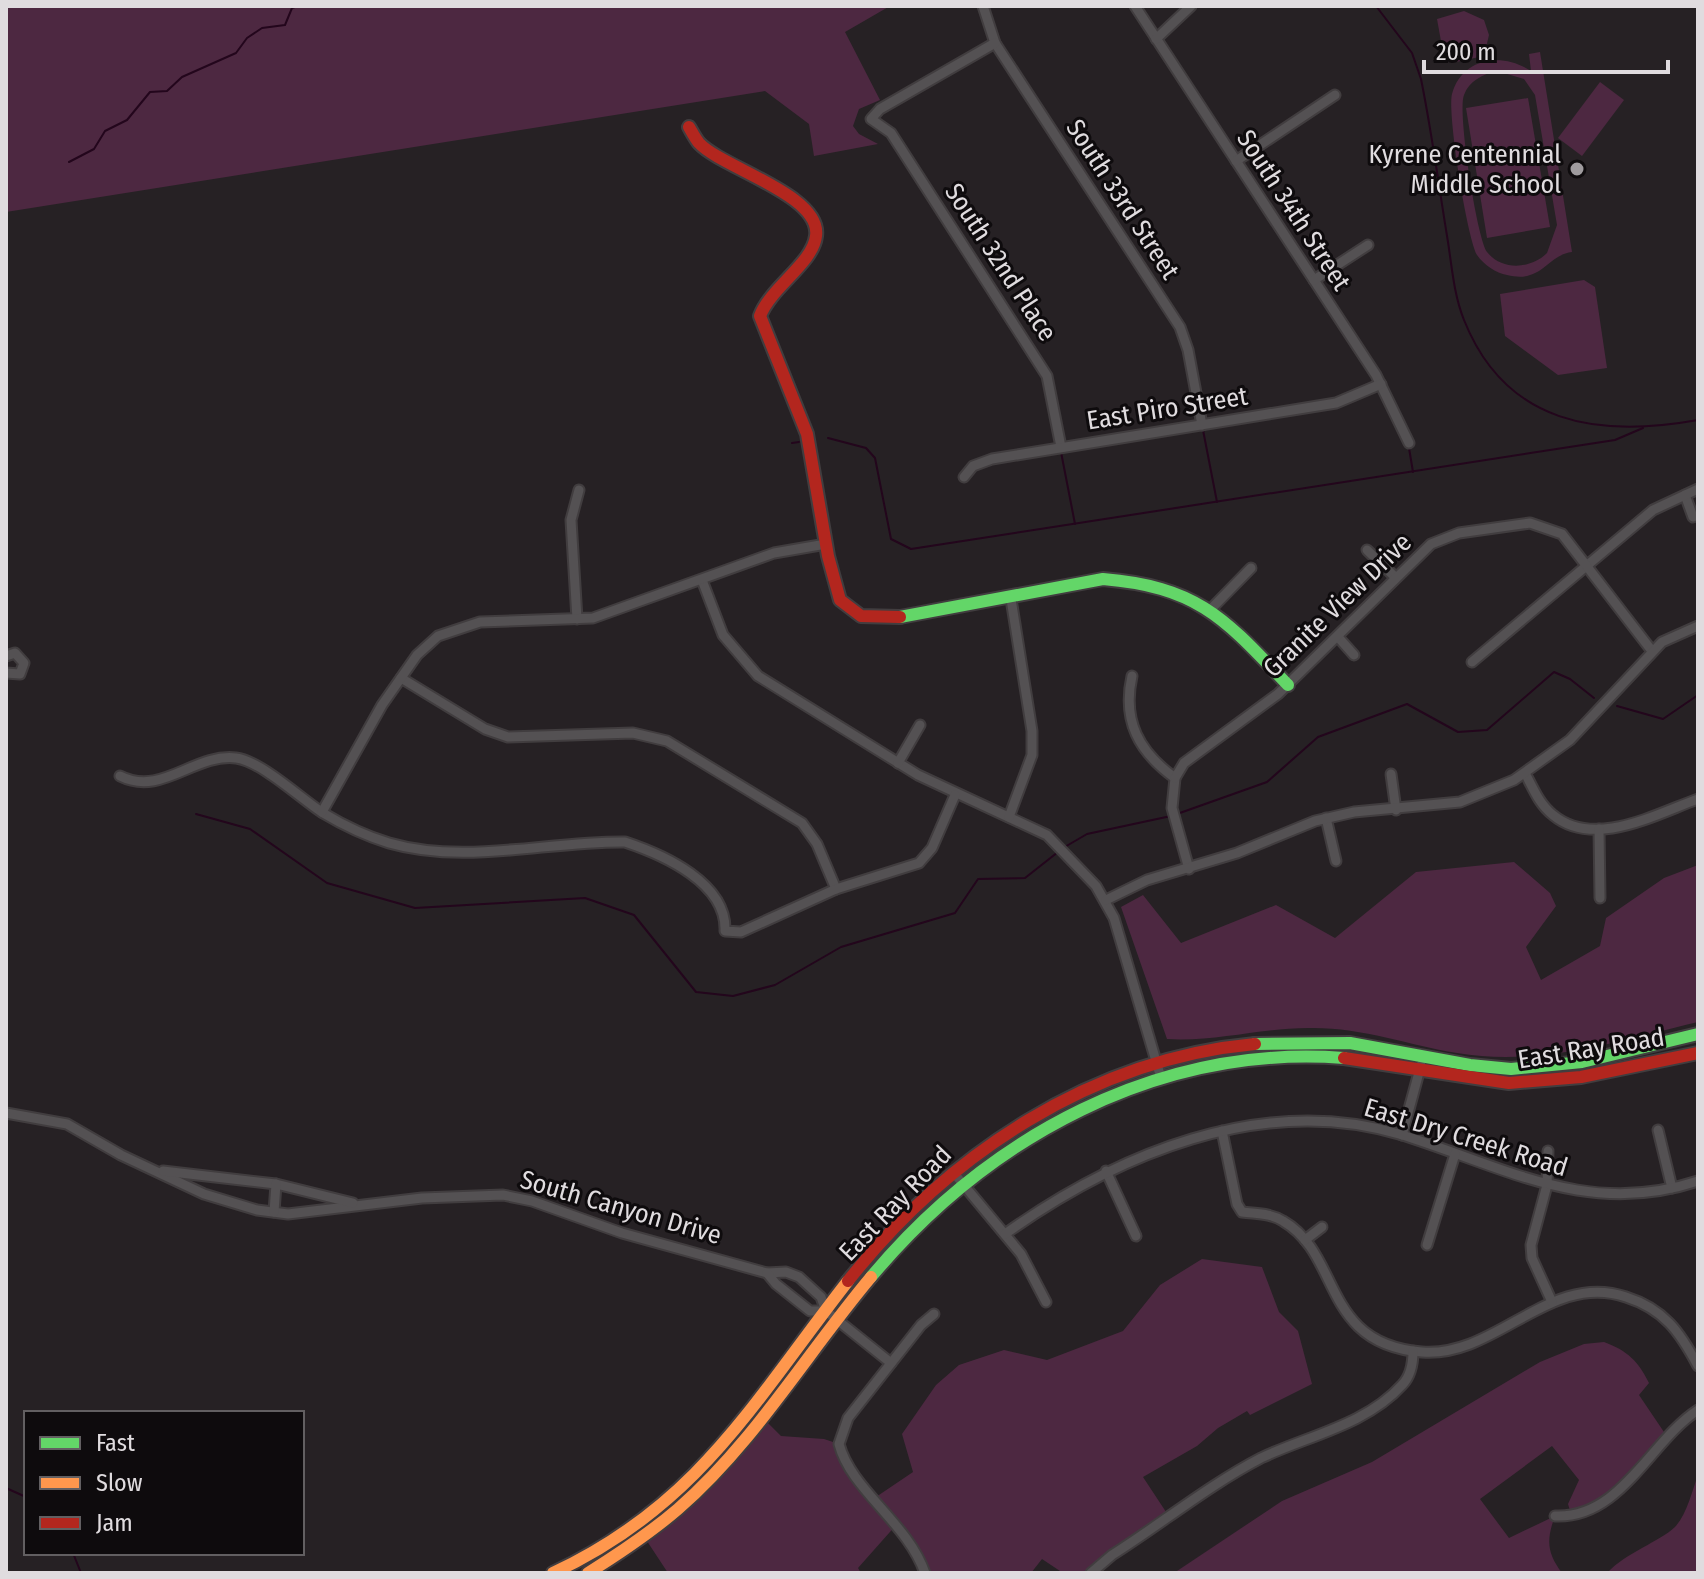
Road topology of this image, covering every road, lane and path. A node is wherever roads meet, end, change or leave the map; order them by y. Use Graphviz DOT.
graph roads {
  1 [pos="983,6"];
  2 [pos="1135,6"];
  3 [pos="1191,6"];
  4 [pos="1156,39"];
  5 [pos="995,43"];
  6 [pos="1335,95"];
  7 [pos="689,127"];
  8 [pos="1236,161"];
  9 [pos="1368,245"];
  10 [pos="1314,280"];
  11 [pos="1381,384"];
  12 [pos="1202,425"];
  13 [pos="1409,443"];
  14 [pos="1061,447"];
  15 [pos="964,477"];
  16 [pos="1698,489"];
  17 [pos="579,490"];
  18 [pos="1685,495"];
  19 [pos="1693,517"];
  20 [pos="826,544"];
  21 [pos="1367,550"];
  22 [pos="1586,565"];
  23 [pos="1251,568"];
  24 [pos="1395,577"];
  25 [pos="702,580"];
  26 [pos="1011,599"];
  27 [pos="1211,609"];
  28 [pos="577,619"];
  29 [pos="1698,626"];
  30 [pos="1338,637"];
  31 [pos="1652,651"];
  32 [pos="1354,655"];
  33 [pos="6,656"];
  34 [pos="1472,662"];
  35 [pos="6,673"];
  36 [pos="1132,676"];
  37 [pos="401,678"];
  38 [pos="1288,685"];
  39 [pos="920,725"];
  40 [pos="898,763"];
  41 [pos="1525,773"];
  42 [pos="1391,774"];
  43 [pos="120,776"];
  44 [pos="1175,778"];
  45 [pos="955,795"];
  46 [pos="1698,799"];
  47 [pos="1396,810"];
  48 [pos="322,812"];
  49 [pos="1009,817"];
  50 [pos="1326,818"];
  51 [pos="1599,829"];
  52 [pos="1336,861"];
  53 [pos="1189,869"];
  54 [pos="836,889"];
  55 [pos="1600,898"];
  56 [pos="1106,900"];
  57 [pos="1698,1034"];
  58 [pos="1698,1053"];
  59 [pos="1423,1057"];
  60 [pos="1159,1071"];
  61 [pos="1420,1072"];
  62 [pos="6,1113"];
  63 [pos="1658,1130"];
  64 [pos="1222,1131"];
  65 [pos="1402,1135"];
  66 [pos="1548,1151"];
  67 [pos="1455,1154"];
  68 [pos="156,1170"];
  69 [pos="1106,1171"];
  70 [pos="953,1172"];
  71 [pos="1698,1181"];
  72 [pos="963,1183"];
  73 [pos="276,1184"];
  74 [pos="1547,1185"];
  75 [pos="1672,1188"];
  76 [pos="365,1204"];
  77 [pos="274,1212"];
  78 [pos="1322,1227"];
  79 [pos="1005,1234"];
  80 [pos="1136,1236"];
  81 [pos="1305,1240"];
  82 [pos="1427,1245"];
  83 [pos="767,1273"];
  84 [pos="805,1283"];
  85 [pos="794,1298"];
  86 [pos="1046,1302"];
  87 [pos="1552,1302"];
  88 [pos="934,1314"];
  89 [pos="832,1316"];
  90 [pos="1413,1351"];
  91 [pos="891,1363"];
  92 [pos="1698,1366"];
  93 [pos="1698,1410"];
  94 [pos="1555,1516"];
  95 [pos="553,1573"];
  96 [pos="588,1573"];
  97 [pos="925,1573"];
  98 [pos="1091,1573"];
  1 -- 5 [label="street, South 33rd Street"];
  2 -- 4 [label="street, South 34th Street"];
  3 -- 4 [label="street"];
  4 -- 8 [label="street, South 34th Street"];
  5 -- 12 [label="street, South 33rd Street"];
  5 -- 14 [label="street, South 32nd Place"];
  6 -- 8 [label="street"];
  7 -- 20 [label="main road"];
  8 -- 10 [label="street, South 34th Street"];
  9 -- 10 [label="street"];
  10 -- 11 [label="street, South 34th Street"];
  11 -- 12 [label="street, East Piro Street"];
  11 -- 13 [label="street, South 34th Street"];
  12 -- 14 [label="street, East Piro Street"];
  14 -- 15 [label="street, East Piro Street"];
  16 -- 18 [label="street"];
  17 -- 28 [label="street"];
  18 -- 19 [label="street"];
  18 -- 22 [label="street"];
  20 -- 25 [label="street"];
  20 -- 26 [label="main road"];
  21 -- 24 [label="street"];
  22 -- 24 [label="street, Granite View Drive"];
  22 -- 31 [label="street, Granite View Drive"];
  22 -- 34 [label="street"];
  23 -- 27 [label="street"];
  24 -- 30 [label="street, Granite View Drive"];
  25 -- 28 [label="street"];
  25 -- 40 [label="street"];
  26 -- 27 [label="main road"];
  26 -- 49 [label="street"];
  27 -- 38 [label="main road"];
  28 -- 37 [label="street"];
  29 -- 31 [label="street"];
  30 -- 32 [label="street"];
  30 -- 38 [label="street, Granite View Drive"];
  31 -- 41 [label="street"];
  33 -- 35 [label="street"];
  36 -- 44 [label="street"];
  37 -- 48 [label="street"];
  37 -- 54 [label="street"];
  38 -- 44 [label="street, Granite View Drive"];
  39 -- 40 [label="street"];
  40 -- 45 [label="street"];
  41 -- 47 [label="street"];
  41 -- 51 [label="street"];
  42 -- 47 [label="street"];
  43 -- 48 [label="street"];
  44 -- 53 [label="street"];
  45 -- 49 [label="street"];
  45 -- 54 [label="street"];
  46 -- 51 [label="street"];
  47 -- 50 [label="street"];
  48 -- 54 [label="street"];
  49 -- 56 [label="street"];
  50 -- 52 [label="street"];
  50 -- 53 [label="street"];
  51 -- 55 [label="street"];
  53 -- 56 [label="street"];
  56 -- 60 [label="street"];
  57 -- 59 [label="main road, East Ray Road"];
  58 -- 61 [label="main road, East Ray Road"];
  59 -- 60 [label="main road, East Ray Road"];
  59 -- 61 [label="street"];
  60 -- 61 [label="main road, East Ray Road"];
  60 -- 70 [label="main road, East Ray Road"];
  60 -- 72 [label="main road, East Ray Road"];
  61 -- 65 [label="street"];
  62 -- 68 [label="street, South Canyon Drive"];
  63 -- 75 [label="street"];
  64 -- 65 [label="street, East Dry Creek Road"];
  64 -- 69 [label="street, East Dry Creek Road"];
  64 -- 81 [label="street"];
  65 -- 67 [label="street, East Dry Creek Road"];
  66 -- 74 [label="street"];
  67 -- 74 [label="street, East Dry Creek Road"];
  67 -- 82 [label="street"];
  68 -- 73 [label="street, South Canyon Drive"];
  68 -- 77 [label="street, South Canyon Drive"];
  69 -- 79 [label="street, East Dry Creek Road"];
  69 -- 80 [label="street"];
  70 -- 72 [label="street"];
  70 -- 89 [label="main road, East Ray Road"];
  71 -- 75 [label="street, East Dry Creek Road"];
  72 -- 79 [label="street"];
  72 -- 89 [label="main road, East Ray Road"];
  73 -- 76 [label="street, South Canyon Drive"];
  73 -- 77 [label="street"];
  74 -- 75 [label="street, East Dry Creek Road"];
  74 -- 87 [label="street"];
  76 -- 77 [label="street, South Canyon Drive"];
  76 -- 83 [label="street, South Canyon Drive"];
  78 -- 81 [label="street"];
  79 -- 86 [label="street"];
  81 -- 90 [label="street"];
  83 -- 84 [label="street, South Canyon Drive"];
  83 -- 85 [label="street, South Canyon Drive"];
  84 -- 85 [label="street"];
  84 -- 89 [label="street"];
  85 -- 89 [label="street, South Canyon Drive"];
  87 -- 90 [label="street"];
  87 -- 92 [label="street"];
  88 -- 91 [label="street"];
  89 -- 91 [label="street"];
  89 -- 95 [label="main road, East Ray Road"];
  89 -- 96 [label="main road, East Ray Road"];
  90 -- 98 [label="street"];
  91 -- 97 [label="street"];
  93 -- 94 [label="street"];
}
